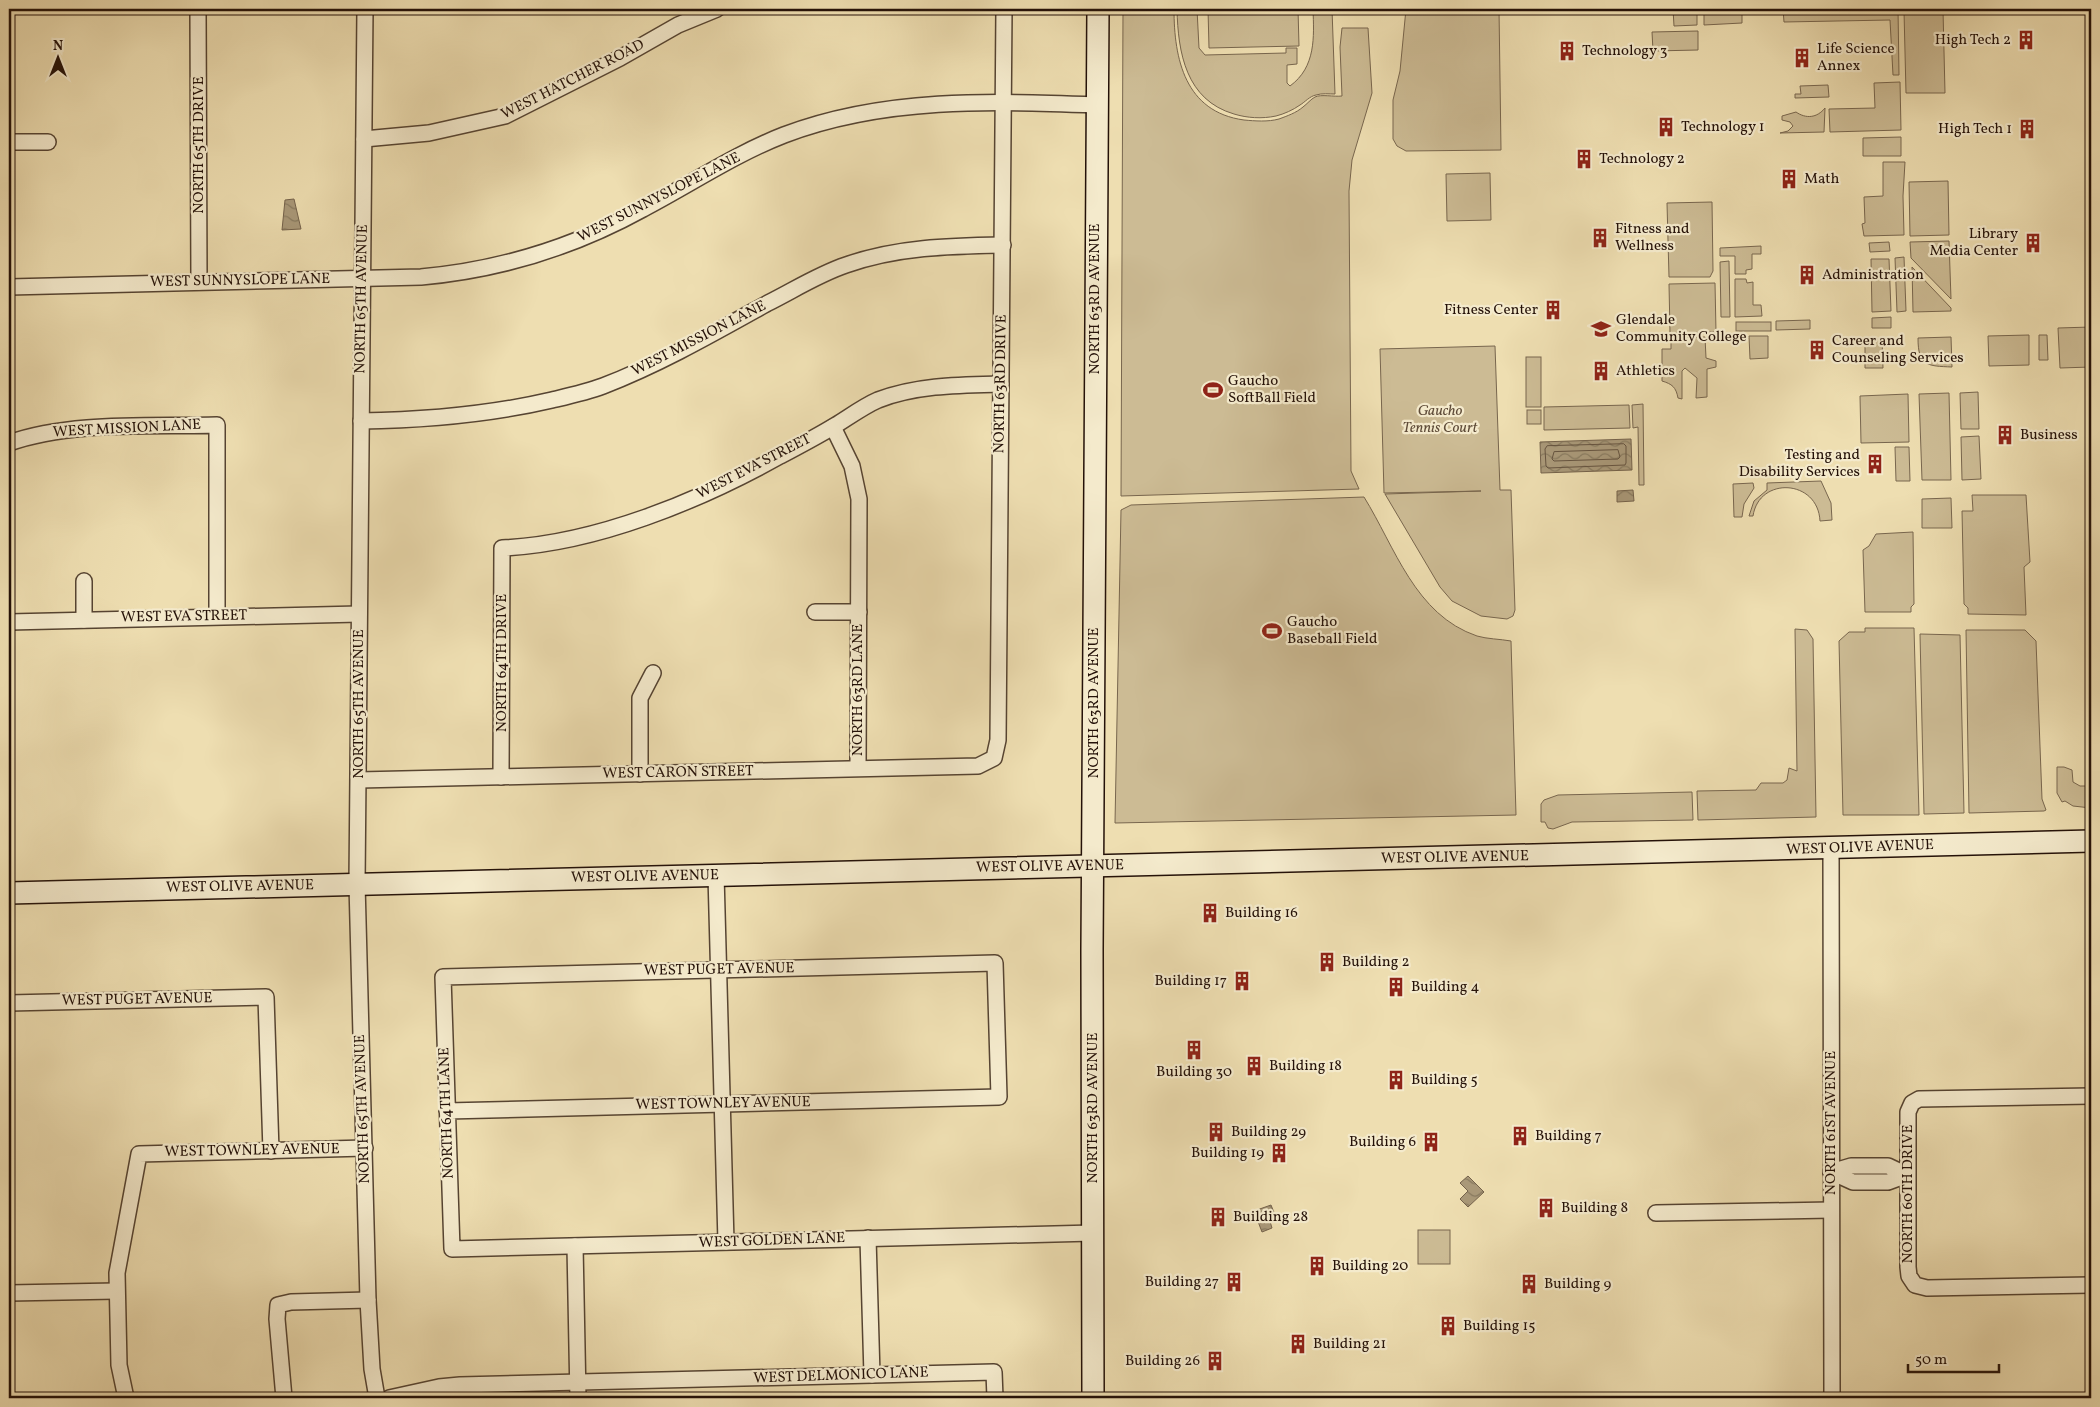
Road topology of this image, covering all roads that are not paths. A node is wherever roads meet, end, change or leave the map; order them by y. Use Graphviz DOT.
graph roads {
  1 [pos="198,9"];
  2 [pos="365,9"];
  3 [pos="717,9"];
  4 [pos="1004,9"];
  5 [pos="1098,9"];
  6 [pos="1002,103"];
  7 [pos="1097,105"];
  8 [pos="364,139"];
  9 [pos="9,142"];
  10 [pos="48,142"];
  11 [pos="1003,245"];
  12 [pos="362,278"];
  13 [pos="199,282"];
  14 [pos="9,286"];
  15 [pos="1001,384"];
  16 [pos="361,421"];
  17 [pos="832,427"];
  18 [pos="9,442"];
  19 [pos="502,548"];
  20 [pos="84,581"];
  21 [pos="815,612"];
  22 [pos="859,612"];
  23 [pos="359,614"];
  24 [pos="217,616"];
  25 [pos="84,620"];
  26 [pos="9,622"];
  27 [pos="653,673"];
  28 [pos="994,758"];
  29 [pos="858,768"];
  30 [pos="640,774"];
  31 [pos="501,777"];
  32 [pos="359,780"];
  33 [pos="2091,841"];
  34 [pos="1831,849"];
  35 [pos="1092,866"];
  36 [pos="716,875"];
  37 [pos="357,884"];
  38 [pos="9,893"];
  39 [pos="718,970"];
  40 [pos="443,976"];
  41 [pos="9,1003"];
  42 [pos="2091,1096"];
  43 [pos="999,1097"];
  44 [pos="722,1104"];
  45 [pos="447,1111"];
  46 [pos="365,1148"];
  47 [pos="271,1151"];
  48 [pos="1831,1172"];
  49 [pos="1907,1175"];
  50 [pos="1831,1210"];
  51 [pos="1656,1213"];
  52 [pos="1093,1233"];
  53 [pos="868,1238"];
  54 [pos="726,1242"];
  55 [pos="575,1246"];
  56 [pos="452,1249"];
  57 [pos="2091,1285"];
  58 [pos="116,1291"];
  59 [pos="9,1293"];
  60 [pos="368,1300"];
  61 [pos="872,1375"];
  62 [pos="578,1391"];
  63 [pos="126,1398"];
  64 [pos="284,1398"];
  65 [pos="377,1398"];
  66 [pos="389,1398"];
  67 [pos="995,1398"];
  68 [pos="1094,1398"];
  69 [pos="1832,1398"];
  1 -- 13 [label="street, NORTH 65TH DRIVE"];
  2 -- 8 [label="street, NORTH 65TH AVENUE"];
  3 -- 8 [label="street, WEST HATCHER ROAD"];
  4 -- 6 [label="street, NORTH 63RD DRIVE"];
  5 -- 7 [label="main road, NORTH 63RD AVENUE"];
  6 -- 7 [label="street, WEST SUNNYSLOPE LANE"];
  6 -- 11 [label="street, NORTH 63RD DRIVE"];
  6 -- 12 [label="street, WEST SUNNYSLOPE LANE"];
  7 -- 35 [label="main road, NORTH 63RD AVENUE"];
  8 -- 12 [label="street, NORTH 65TH AVENUE"];
  9 -- 10 [label="street"];
  11 -- 15 [label="street, NORTH 63RD DRIVE"];
  11 -- 16 [label="street, WEST MISSION LANE"];
  12 -- 13 [label="street, WEST SUNNYSLOPE LANE"];
  12 -- 16 [label="street, NORTH 65TH AVENUE"];
  13 -- 14 [label="street, WEST SUNNYSLOPE LANE"];
  15 -- 17 [label="street, WEST EVA STREET"];
  15 -- 28 [label="street, NORTH 63RD DRIVE"];
  16 -- 23 [label="street, NORTH 65TH AVENUE"];
  17 -- 19 [label="street, WEST EVA STREET"];
  17 -- 22 [label="street, NORTH 63RD LANE"];
  18 -- 24 [label="street, WEST MISSION LANE"];
  19 -- 31 [label="street, NORTH 64TH DRIVE"];
  20 -- 25 [label="street"];
  21 -- 22 [label="street, NORTH 63RD LANE"];
  22 -- 29 [label="street, NORTH 63RD LANE"];
  23 -- 24 [label="street, WEST EVA STREET"];
  23 -- 32 [label="street, NORTH 65TH AVENUE"];
  24 -- 25 [label="street, WEST EVA STREET"];
  25 -- 26 [label="street, WEST EVA STREET"];
  27 -- 30 [label="street"];
  28 -- 29 [label="street, WEST CARON STREET"];
  29 -- 30 [label="street, WEST CARON STREET"];
  30 -- 31 [label="street, WEST CARON STREET"];
  31 -- 32 [label="street, WEST CARON STREET"];
  32 -- 37 [label="street, NORTH 65TH AVENUE"];
  33 -- 34 [label="main road, WEST OLIVE AVENUE"];
  34 -- 35 [label="main road, WEST OLIVE AVENUE"];
  34 -- 48 [label="street, NORTH 61ST AVENUE"];
  35 -- 36 [label="main road, WEST OLIVE AVENUE"];
  35 -- 52 [label="main road, NORTH 63RD AVENUE"];
  36 -- 37 [label="main road, WEST OLIVE AVENUE"];
  36 -- 39 [label="street"];
  37 -- 38 [label="main road, WEST OLIVE AVENUE"];
  37 -- 46 [label="street, NORTH 65TH AVENUE"];
  39 -- 40 [label="street, WEST PUGET AVENUE"];
  39 -- 43 [label="street, WEST PUGET AVENUE"];
  39 -- 44 [label="street"];
  40 -- 45 [label="street, NORTH 64TH LANE"];
  41 -- 47 [label="street, WEST PUGET AVENUE"];
  42 -- 49 [label="street, NORTH 60TH DRIVE"];
  43 -- 44 [label="street, WEST TOWNLEY AVENUE"];
  44 -- 45 [label="street, WEST TOWNLEY AVENUE"];
  44 -- 54 [label="street"];
  45 -- 56 [label="street, NORTH 64TH LANE"];
  46 -- 47 [label="street, WEST TOWNLEY AVENUE"];
  46 -- 60 [label="street, NORTH 65TH AVENUE"];
  47 -- 58 [label="street, WEST TOWNLEY AVENUE"];
  48 -- 49 [label="street"];
  48 -- 50 [label="street, NORTH 61ST AVENUE"];
  49 -- 57 [label="street, NORTH 60TH DRIVE"];
  50 -- 51 [label="street"];
  50 -- 69 [label="street, NORTH 61ST AVENUE"];
  52 -- 53 [label="street, WEST GOLDEN LANE"];
  52 -- 68 [label="main road, NORTH 63RD AVENUE"];
  53 -- 54 [label="street, WEST GOLDEN LANE"];
  53 -- 61 [label="street"];
  54 -- 55 [label="street, WEST GOLDEN LANE"];
  55 -- 56 [label="street, WEST GOLDEN LANE"];
  55 -- 62 [label="street"];
  58 -- 59 [label="street"];
  58 -- 63 [label="street"];
  60 -- 64 [label="street"];
  60 -- 65 [label="street, NORTH 65TH AVENUE"];
  61 -- 62 [label="street, WEST DELMONICO LANE"];
  61 -- 67 [label="street, WEST DELMONICO LANE"];
  62 -- 66 [label="street, WEST DELMONICO LANE"];
}
